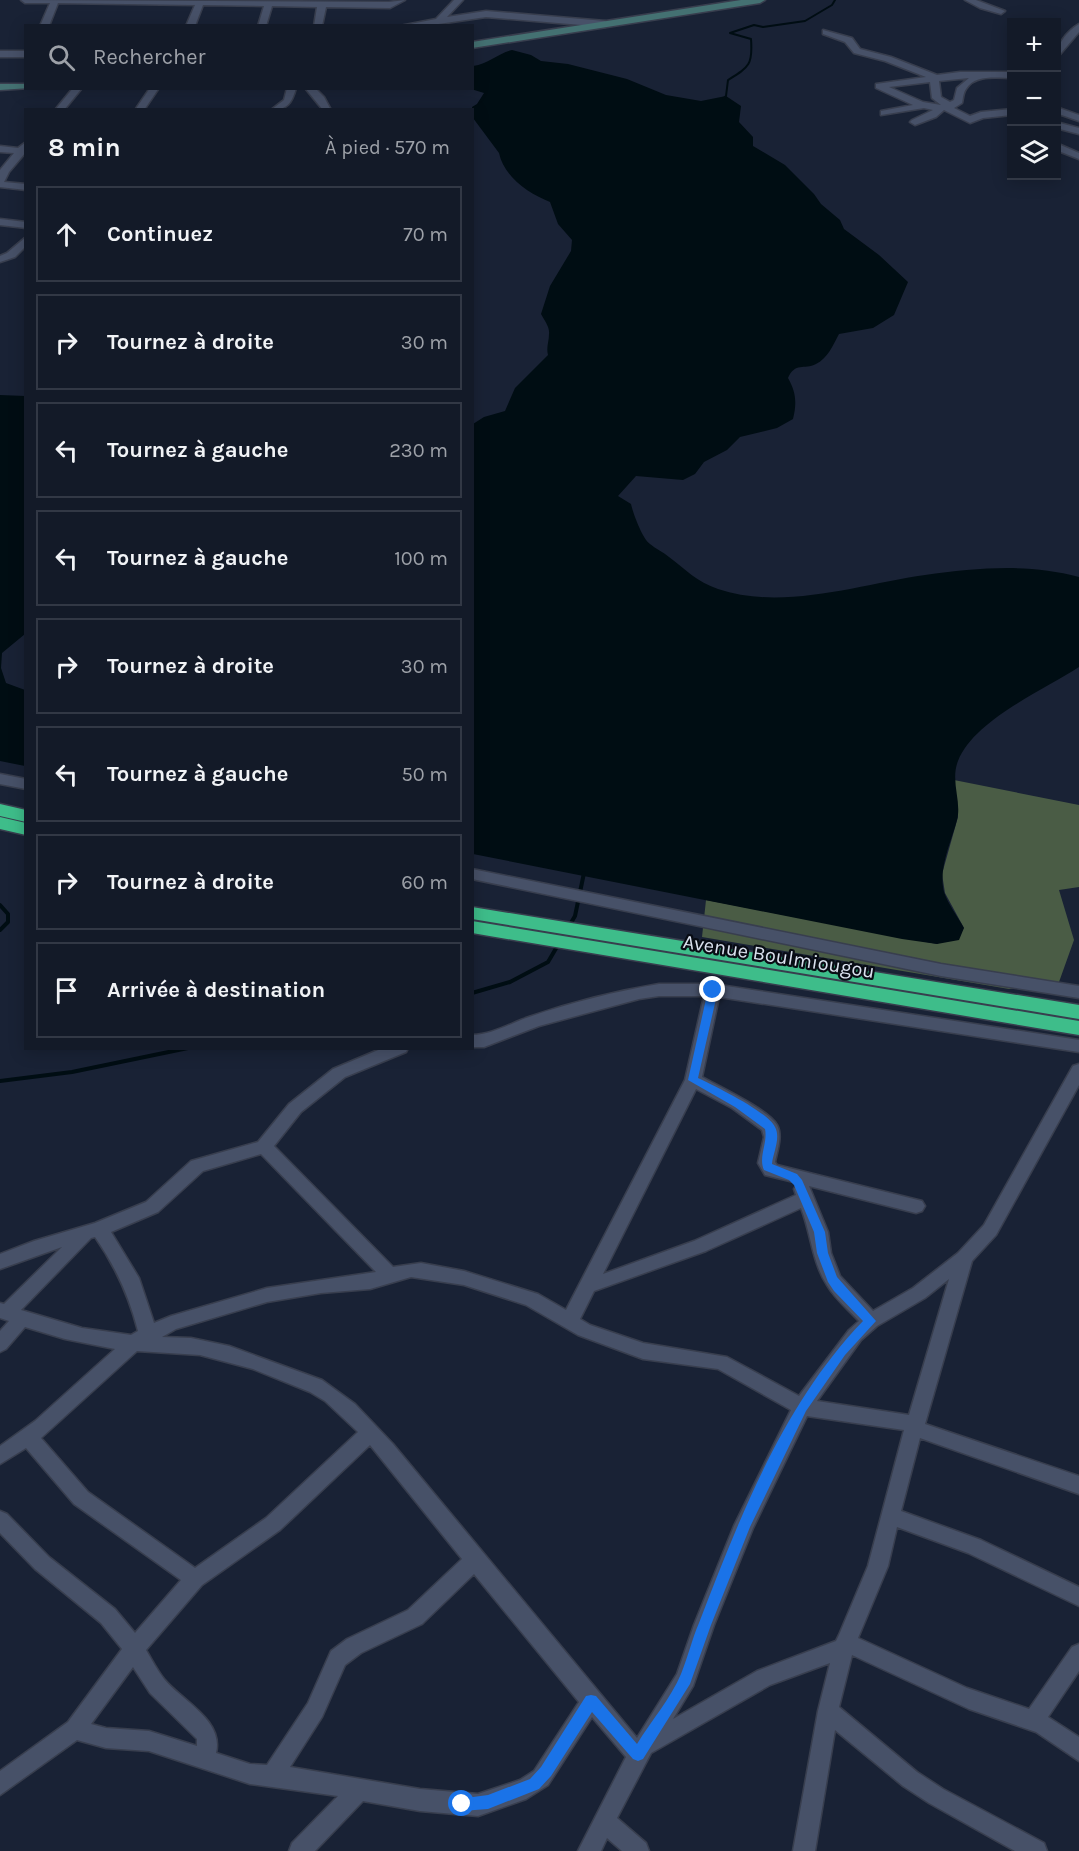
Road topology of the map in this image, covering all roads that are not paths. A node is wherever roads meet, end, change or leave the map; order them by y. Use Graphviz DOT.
graph roads {
  1 [pos="25,0"];
  2 [pos="55,0"];
  3 [pos="401,0"];
  4 [pos="459,0"];
  5 [pos="760,0"];
  6 [pos="969,0"];
  7 [pos="201,1"];
  8 [pos="270,2"];
  9 [pos="322,4"];
  10 [pos="1001,11"];
  11 [pos="440,20"];
  12 [pos="45,24"];
  13 [pos="191,24"];
  14 [pos="263,24"];
  15 [pos="318,24"];
  16 [pos="416,24"];
  17 [pos="605,24"];
  18 [pos="1079,27"];
  19 [pos="826,32"];
  20 [pos="1070,36"];
  21 [pos="1079,41"];
  22 [pos="474,45"];
  23 [pos="1061,49"];
  24 [pos="0,54"];
  25 [pos="24,54"];
  26 [pos="1007,73"];
  27 [pos="1007,73"];
  28 [pos="960,75"];
  29 [pos="981,75"];
  30 [pos="945,85"];
  31 [pos="0,87"];
  32 [pos="24,87"];
  33 [pos="76,90"];
  34 [pos="153,90"];
  35 [pos="291,90"];
  36 [pos="311,90"];
  37 [pos="925,105"];
  38 [pos="61,108"];
  39 [pos="140,108"];
  40 [pos="278,108"];
  41 [pos="327,108"];
  42 [pos="946,108"];
  43 [pos="1061,112"];
  44 [pos="884,113"];
  45 [pos="1007,113"];
  46 [pos="1077,118"];
  47 [pos="915,122"];
  48 [pos="1061,123"];
  49 [pos="1060,126"];
  50 [pos="1076,130"];
  51 [pos="23,148"];
  52 [pos="1061,148"];
  53 [pos="0,149"];
  54 [pos="1079,156"];
  55 [pos="1,177"];
  56 [pos="24,186"];
  57 [pos="0,222"];
  58 [pos="24,225"];
  59 [pos="24,242"];
  60 [pos="0,259"];
  61 [pos="0,779"];
  62 [pos="24,784"];
  63 [pos="0,810"];
  64 [pos="24,816"];
  65 [pos="0,823"];
  66 [pos="24,829"];
  67 [pos="474,874"];
  68 [pos="474,914"];
  69 [pos="474,927"];
  70 [pos="524,930"];
  71 [pos="624,947"];
  72 [pos="713,990"];
  73 [pos="1079,992"];
  74 [pos="1079,1012"];
  75 [pos="1079,1028"];
  76 [pos="474,1041"];
  77 [pos="1079,1046"];
  78 [pos="395,1050"];
  79 [pos="1079,1070"];
  80 [pos="693,1080"];
  81 [pos="264,1147"];
  82 [pos="793,1177"];
  83 [pos="805,1198"];
  84 [pos="916,1206"];
  85 [pos="93,1231"];
  86 [pos="964,1258"];
  87 [pos="0,1262"];
  88 [pos="390,1275"];
  89 [pos="590,1285"];
  90 [pos="10,1314"];
  91 [pos="570,1321"];
  92 [pos="871,1321"];
  93 [pos="140,1338"];
  94 [pos="0,1344"];
  95 [pos="802,1407"];
  96 [pos="914,1426"];
  97 [pos="370,1433"];
  98 [pos="28,1437"];
  99 [pos="0,1456"];
  100 [pos="1079,1485"];
  101 [pos="890,1516"];
  102 [pos="0,1520"];
  103 [pos="476,1560"];
  104 [pos="195,1579"];
  105 [pos="1079,1597"];
  106 [pos="845,1645"];
  107 [pos="134,1649"];
  108 [pos="1079,1654"];
  109 [pos="591,1701"];
  110 [pos="828,1711"];
  111 [pos="1034,1720"];
  112 [pos="75,1729"];
  113 [pos="641,1750"];
  114 [pos="1079,1751"];
  115 [pos="204,1760"];
  116 [pos="271,1777"];
  117 [pos="0,1784"];
  118 [pos="358,1791"];
  119 [pos="604,1821"];
  120 [pos="300,1851"];
  121 [pos="590,1851"];
  122 [pos="638,1851"];
  123 [pos="804,1851"];
  124 [pos="1036,1851"];
  1 -- 2 [label="street"];
  2 -- 7 [label="street"];
  2 -- 12 [label="street"];
  3 -- 9 [label="street"];
  4 -- 11 [label="street"];
  5 -- 17 [label="street"];
  6 -- 10 [label="street"];
  7 -- 8 [label="street"];
  7 -- 13 [label="street"];
  8 -- 9 [label="street"];
  8 -- 14 [label="street"];
  9 -- 15 [label="street"];
  11 -- 16 [label="street"];
  11 -- 17 [label="street"];
  17 -- 22 [label="street"];
  18 -- 20 [label="street"];
  19 -- 30 [label="street"];
  20 -- 21 [label="street"];
  20 -- 23 [label="street"];
  24 -- 25 [label="street"];
  26 -- 28 [label="street"];
  27 -- 29 [label="street"];
  28 -- 29 [label="street"];
  28 -- 30 [label="street"];
  29 -- 30 [label="street"];
  30 -- 37 [label="street"];
  30 -- 42 [label="street"];
  30 -- 42 [label="street"];
  31 -- 32 [label="street"];
  33 -- 38 [label="street"];
  34 -- 39 [label="street"];
  35 -- 40 [label="street"];
  36 -- 41 [label="street"];
  37 -- 42 [label="street"];
  37 -- 44 [label="street"];
  42 -- 45 [label="street"];
  42 -- 47 [label="street"];
  43 -- 46 [label="street"];
  46 -- 48 [label="street"];
  49 -- 50 [label="street"];
  51 -- 53 [label="street"];
  51 -- 55 [label="street"];
  52 -- 54 [label="street"];
  55 -- 56 [label="street"];
  57 -- 58 [label="street"];
  59 -- 60 [label="street"];
  61 -- 62 [label="street"];
  63 -- 64 [label="highway"];
  65 -- 66 [label="highway"];
  67 -- 73 [label="street"];
  68 -- 70 [label="highway, Avenue Boulmiougou"];
  69 -- 70 [label="highway, Avenue Boulmiougou"];
  70 -- 71 [label="highway, Avenue Boulmiougou"];
  71 -- 74 [label="highway, Avenue Boulmiougou"];
  71 -- 75 [label="highway, Avenue Boulmiougou"];
  72 -- 76 [label="street"];
  72 -- 77 [label="street"];
  72 -- 80 [label="street"];
  78 -- 81 [label="street"];
  79 -- 86 [label="street"];
  80 -- 82 [label="street"];
  80 -- 89 [label="street"];
  81 -- 85 [label="street"];
  81 -- 88 [label="street"];
  82 -- 83 [label="street"];
  82 -- 84 [label="street"];
  83 -- 89 [label="street"];
  83 -- 92 [label="street"];
  85 -- 87 [label="street"];
  85 -- 90 [label="street"];
  85 -- 93 [label="street"];
  86 -- 92 [label="street"];
  86 -- 96 [label="street"];
  88 -- 91 [label="street"];
  88 -- 93 [label="street"];
  89 -- 91 [label="street"];
  90 -- 93 [label="street"];
  90 -- 94 [label="street"];
  91 -- 95 [label="street"];
  92 -- 95 [label="street"];
  93 -- 97 [label="street"];
  93 -- 98 [label="street"];
  95 -- 96 [label="street"];
  95 -- 113 [label="street"];
  96 -- 100 [label="street"];
  96 -- 101 [label="street"];
  97 -- 103 [label="street"];
  97 -- 104 [label="street"];
  98 -- 99 [label="street"];
  98 -- 104 [label="street"];
  101 -- 105 [label="street"];
  101 -- 106 [label="street"];
  102 -- 107 [label="street"];
  103 -- 109 [label="street"];
  103 -- 116 [label="street"];
  104 -- 107 [label="street"];
  106 -- 110 [label="street"];
  106 -- 111 [label="street"];
  106 -- 113 [label="street"];
  107 -- 112 [label="street"];
  107 -- 115 [label="street"];
  108 -- 111 [label="street"];
  109 -- 113 [label="street"];
  109 -- 118 [label="street"];
  110 -- 123 [label="street"];
  110 -- 124 [label="street"];
  111 -- 114 [label="street"];
  112 -- 115 [label="street"];
  112 -- 117 [label="street"];
  113 -- 119 [label="street"];
  115 -- 116 [label="street"];
  116 -- 118 [label="street"];
  118 -- 120 [label="street"];
  119 -- 121 [label="street"];
  119 -- 122 [label="street"];
}
